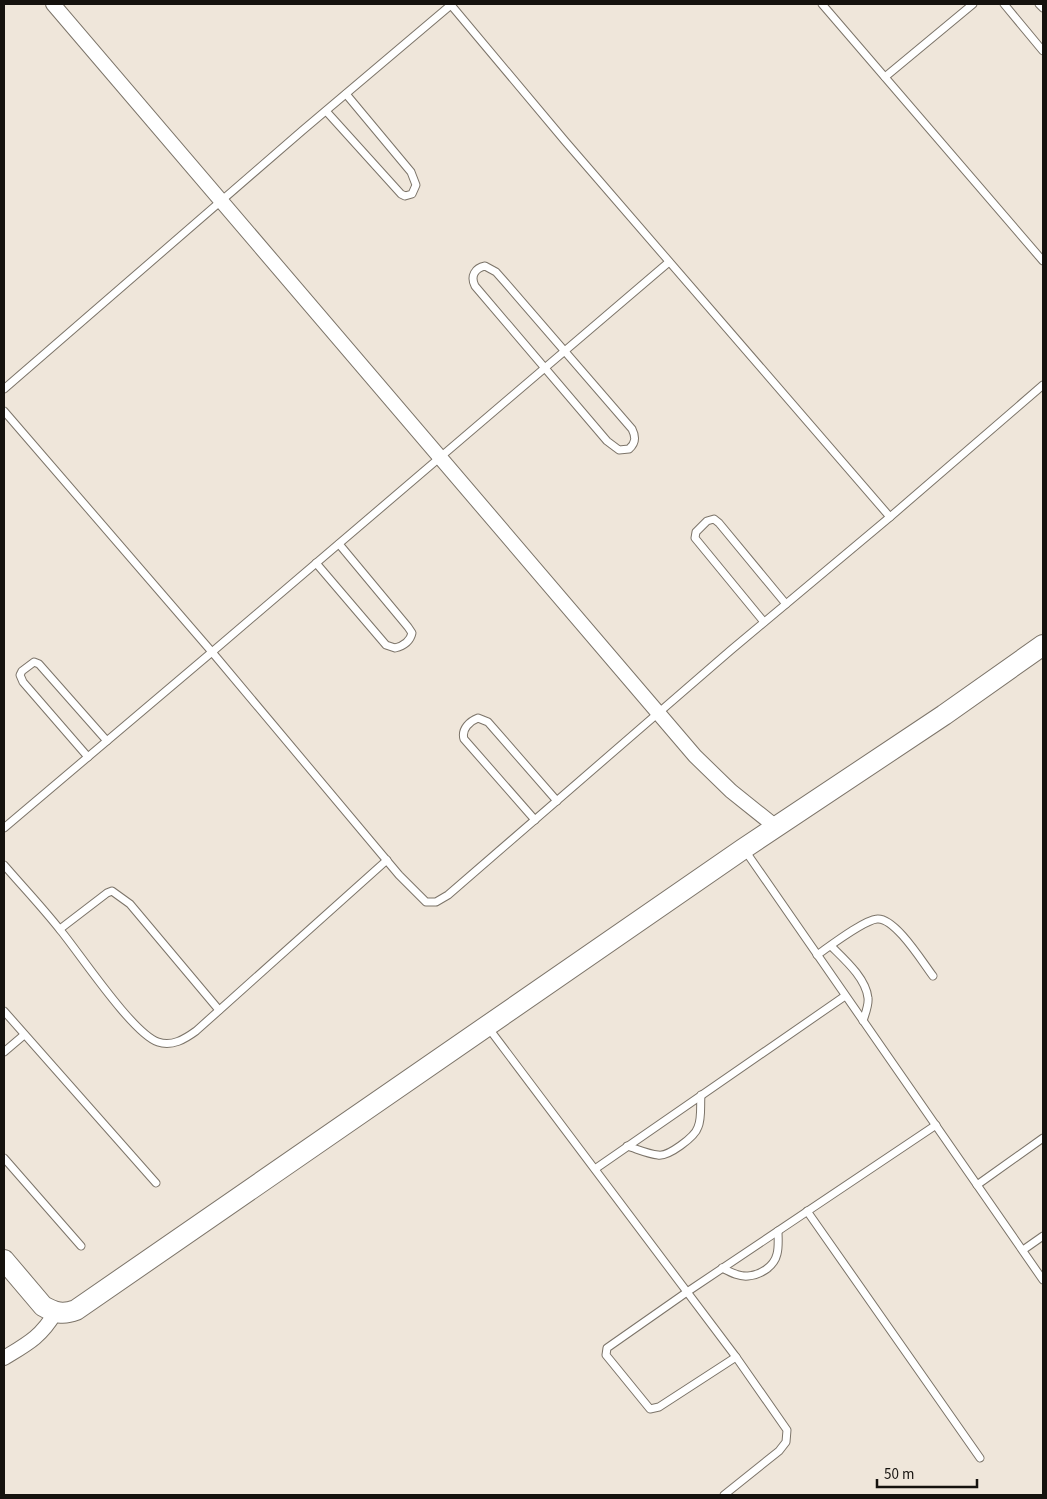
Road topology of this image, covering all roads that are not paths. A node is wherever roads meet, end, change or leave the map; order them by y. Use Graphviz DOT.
graph roads {
  1 [pos="53,4"];
  2 [pos="452,4"];
  3 [pos="822,4"];
  4 [pos="972,4"];
  5 [pos="1004,4"];
  6 [pos="1039,4"];
  7 [pos="1043,8"];
  8 [pos="1043,51"];
  9 [pos="885,77"];
  10 [pos="346,94"];
  11 [pos="326,111"];
  12 [pos="222,201"];
  13 [pos="1043,261"];
  14 [pos="669,262"];
  15 [pos="565,351"];
  16 [pos="546,368"];
  17 [pos="1043,385"];
  18 [pos="4,389"];
  19 [pos="4,411"];
  20 [pos="440,456"];
  21 [pos="890,517"];
  22 [pos="338,544"];
  23 [pos="316,563"];
  24 [pos="786,604"];
  25 [pos="764,622"];
  26 [pos="1043,645"];
  27 [pos="212,652"];
  28 [pos="658,713"];
  29 [pos="107,741"];
  30 [pos="88,757"];
  31 [pos="557,801"];
  32 [pos="535,820"];
  33 [pos="776,827"];
  34 [pos="4,828"];
  35 [pos="744,849"];
  36 [pos="387,860"];
  37 [pos="4,865"];
  38 [pos="60,929"];
  39 [pos="831,946"];
  40 [pos="817,955"];
  41 [pos="933,976"];
  42 [pos="846,996"];
  43 [pos="219,1010"];
  44 [pos="4,1011"];
  45 [pos="864,1021"];
  46 [pos="487,1026"];
  47 [pos="24,1035"];
  48 [pos="4,1052"];
  49 [pos="701,1095"];
  50 [pos="936,1125"];
  51 [pos="1043,1138"];
  52 [pos="627,1146"];
  53 [pos="4,1158"];
  54 [pos="595,1169"];
  55 [pos="156,1183"];
  56 [pos="977,1185"];
  57 [pos="807,1211"];
  58 [pos="778,1231"];
  59 [pos="1043,1236"];
  60 [pos="81,1246"];
  61 [pos="1023,1250"];
  62 [pos="4,1260"];
  63 [pos="722,1268"];
  64 [pos="1043,1280"];
  65 [pos="687,1292"];
  66 [pos="55,1313"];
  67 [pos="736,1357"];
  68 [pos="4,1358"];
  69 [pos="980,1458"];
  70 [pos="724,1495"];
  1 -- 12 [label="street"];
  2 -- 10 [label="lane"];
  2 -- 14 [label="lane"];
  3 -- 9 [label="lane"];
  4 -- 9 [label="lane"];
  5 -- 8 [label="lane"];
  6 -- 7 [label="lane"];
  9 -- 13 [label="lane"];
  10 -- 11 [label="lane"];
  10 -- 11 [label="lane"];
  11 -- 12 [label="lane"];
  12 -- 18 [label="lane"];
  12 -- 20 [label="street"];
  14 -- 15 [label="lane"];
  14 -- 21 [label="lane"];
  15 -- 16 [label="lane"];
  15 -- 16 [label="lane"];
  15 -- 16 [label="lane"];
  16 -- 20 [label="lane"];
  17 -- 21 [label="lane"];
  19 -- 27 [label="lane"];
  20 -- 22 [label="lane"];
  20 -- 28 [label="street"];
  21 -- 24 [label="lane"];
  22 -- 23 [label="lane"];
  22 -- 23 [label="lane"];
  23 -- 27 [label="lane"];
  24 -- 25 [label="lane"];
  24 -- 25 [label="lane"];
  25 -- 28 [label="lane"];
  26 -- 33 [label="street"];
  27 -- 29 [label="lane"];
  27 -- 36 [label="lane"];
  28 -- 31 [label="lane"];
  28 -- 33 [label="street"];
  29 -- 30 [label="lane"];
  29 -- 30 [label="lane"];
  30 -- 34 [label="lane"];
  31 -- 32 [label="lane"];
  31 -- 32 [label="lane"];
  32 -- 36 [label="lane"];
  33 -- 35 [label="street"];
  35 -- 40 [label="lane"];
  35 -- 46 [label="street"];
  36 -- 43 [label="lane"];
  37 -- 38 [label="lane"];
  38 -- 43 [label="lane"];
  38 -- 43 [label="lane"];
  39 -- 40 [label="lane"];
  39 -- 41 [label="lane"];
  39 -- 45 [label="lane"];
  40 -- 42 [label="lane"];
  42 -- 45 [label="lane"];
  42 -- 49 [label="lane"];
  44 -- 47 [label="lane"];
  45 -- 50 [label="lane"];
  46 -- 54 [label="lane"];
  46 -- 66 [label="street"];
  47 -- 48 [label="lane"];
  47 -- 55 [label="lane"];
  49 -- 52 [label="lane"];
  49 -- 52 [label="lane"];
  50 -- 56 [label="lane"];
  50 -- 57 [label="lane"];
  51 -- 56 [label="lane"];
  52 -- 54 [label="lane"];
  53 -- 60 [label="lane"];
  54 -- 65 [label="lane"];
  56 -- 61 [label="lane"];
  57 -- 58 [label="lane"];
  57 -- 69 [label="lane"];
  58 -- 63 [label="lane"];
  58 -- 63 [label="lane"];
  59 -- 61 [label="lane"];
  61 -- 64 [label="lane"];
  62 -- 66 [label="street"];
  63 -- 65 [label="lane"];
  65 -- 67 [label="lane"];
  65 -- 67 [label="lane"];
  66 -- 68 [label="street"];
  67 -- 70 [label="lane"];
}
